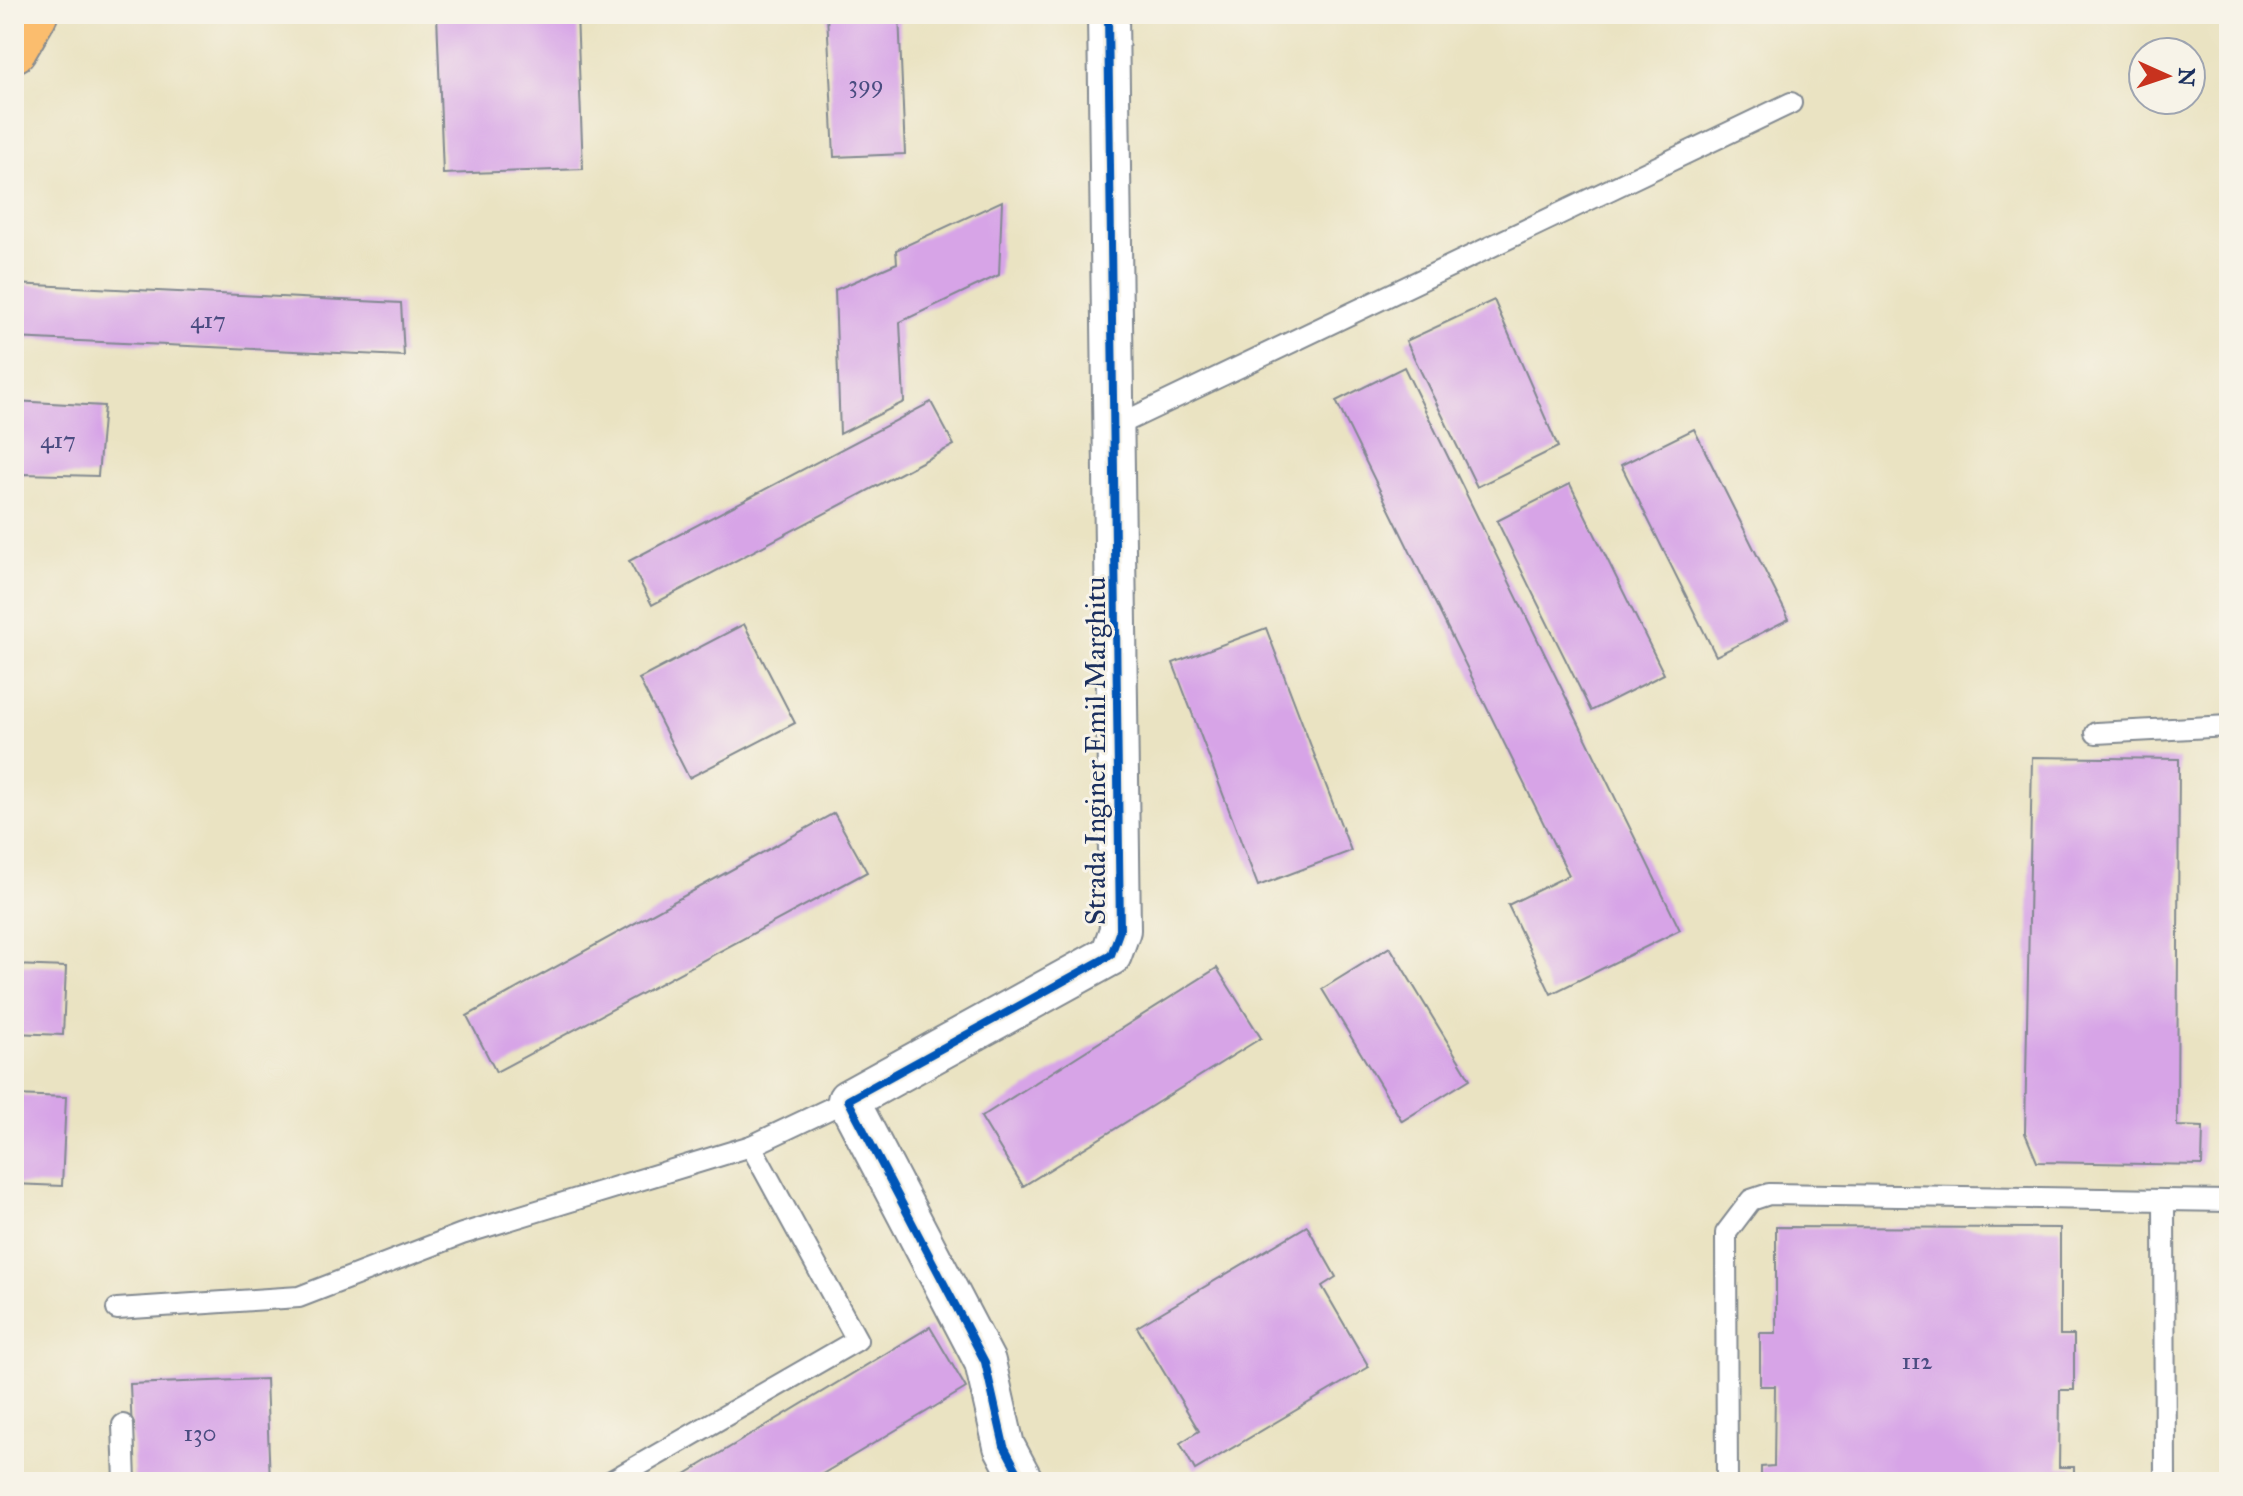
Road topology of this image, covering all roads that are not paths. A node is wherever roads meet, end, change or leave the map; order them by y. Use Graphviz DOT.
graph roads {
  1 [pos="35,14"];
  2 [pos="1108,14"];
  3 [pos="14,50"];
  4 [pos="1791,103"];
  5 [pos="1116,426"];
  6 [pos="2229,726"];
  7 [pos="2096,733"];
  8 [pos="848,1100"];
  9 [pos="751,1146"];
  10 [pos="2164,1200"];
  11 [pos="2229,1201"];
  12 [pos="117,1309"];
  13 [pos="123,1425"];
  14 [pos="125,1482"];
  15 [pos="610,1482"];
  16 [pos="1023,1482"];
  17 [pos="1727,1482"];
  18 [pos="2165,1482"];
  1 -- 3 [label="main road"];
  2 -- 5 [label="street, Strada Inginer Emil Marghitu"];
  4 -- 5 [label="lane"];
  5 -- 8 [label="street, Strada Inginer Emil Marghitu"];
  6 -- 7 [label="lane"];
  8 -- 9 [label="lane"];
  8 -- 16 [label="street"];
  9 -- 12 [label="lane"];
  9 -- 15 [label="lane"];
  10 -- 11 [label="lane"];
  10 -- 17 [label="lane"];
  10 -- 18 [label="lane"];
  13 -- 14 [label="lane"];
}
